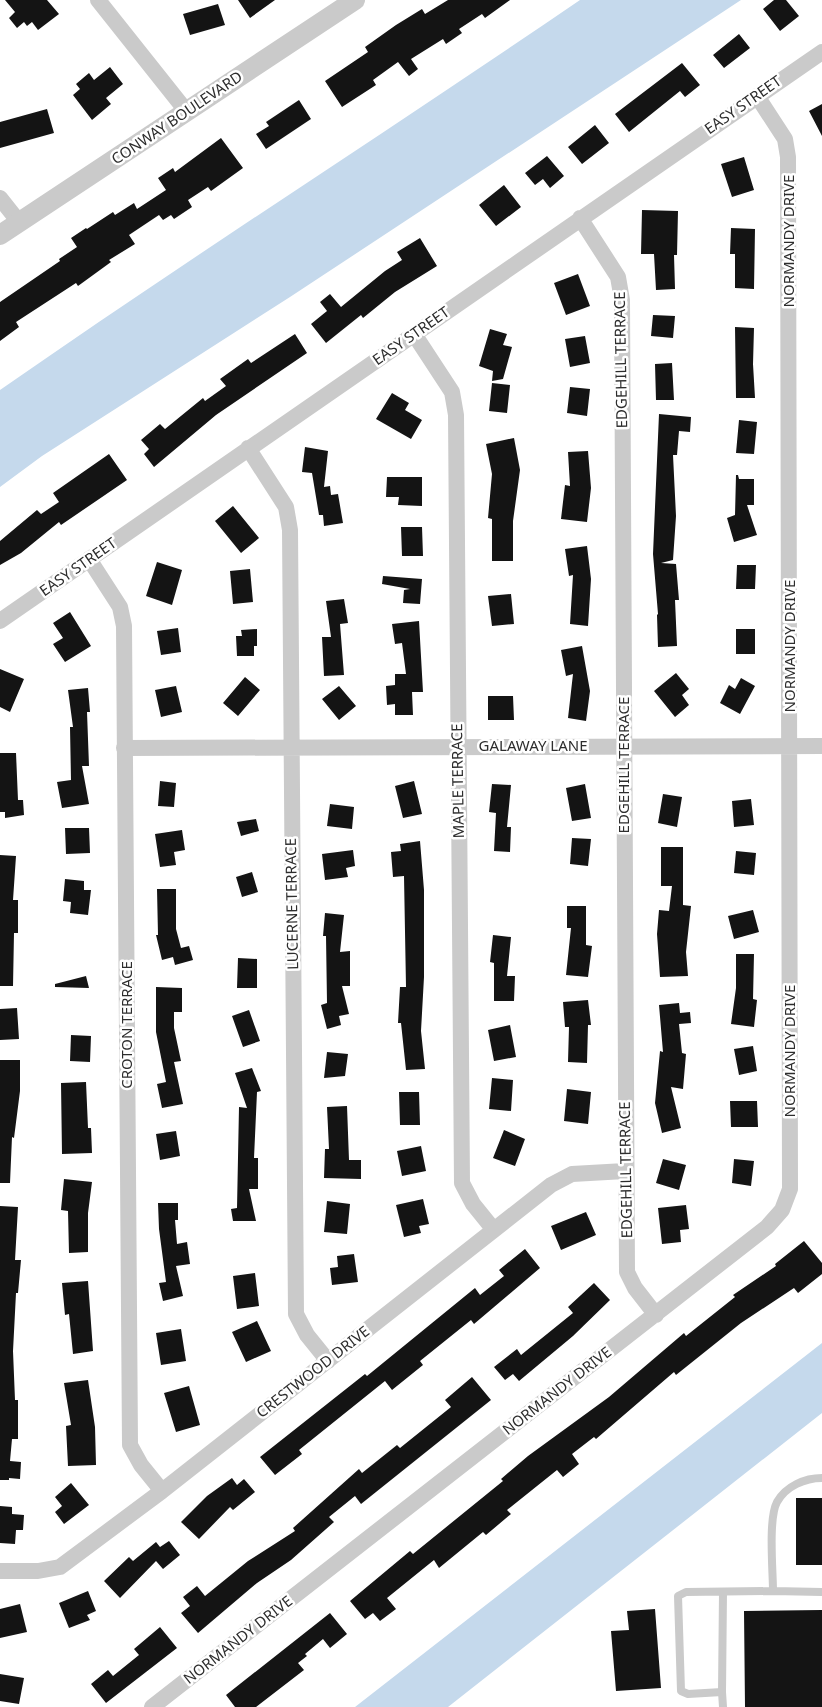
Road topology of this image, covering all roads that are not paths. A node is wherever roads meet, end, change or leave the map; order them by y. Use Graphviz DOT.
graph roads {
  1 [pos="98,0"];
  2 [pos="354,0"];
  3 [pos="822,52"];
  4 [pos="757,96"];
  5 [pos="187,112"];
  6 [pos="0,198"];
  7 [pos="580,218"];
  8 [pos="20,222"];
  9 [pos="0,235"];
  10 [pos="414,334"];
  11 [pos="248,448"];
  12 [pos="89,559"];
  13 [pos="0,620"];
  14 [pos="624,746"];
  15 [pos="790,746"];
  16 [pos="822,746"];
  17 [pos="291,747"];
  18 [pos="458,747"];
  19 [pos="124,748"];
  20 [pos="625,1171"];
  21 [pos="494,1230"];
  22 [pos="656,1314"];
  23 [pos="328,1361"];
  24 [pos="822,1478"];
  25 [pos="162,1491"];
  26 [pos="0,1571"];
  27 [pos="773,1591"];
  28 [pos="723,1592"];
  29 [pos="822,1592"];
  30 [pos="722,1692"];
  31 [pos="152,1707"];
  32 [pos="723,1707"];
  1 -- 5 [label="street"];
  2 -- 5 [label="street, CONWAY BOULEVARD"];
  3 -- 4 [label="street, EASY STREET"];
  4 -- 7 [label="street, EASY STREET"];
  4 -- 15 [label="street, NORMANDY DRIVE"];
  5 -- 8 [label="street, CONWAY BOULEVARD"];
  6 -- 8 [label="street"];
  7 -- 10 [label="street, EASY STREET"];
  7 -- 14 [label="street, EDGEHILL TERRACE"];
  8 -- 9 [label="street, CONWAY BOULEVARD"];
  10 -- 11 [label="street, EASY STREET"];
  10 -- 18 [label="street, MAPLE TERRACE"];
  11 -- 12 [label="street, EASY STREET"];
  11 -- 17 [label="street, LUCERNE TERRACE"];
  12 -- 13 [label="street, EASY STREET"];
  12 -- 19 [label="street, CROTON TERRACE"];
  14 -- 15 [label="street, GALAWAY LANE"];
  14 -- 18 [label="street, GALAWAY LANE"];
  14 -- 20 [label="street, EDGEHILL TERRACE"];
  15 -- 16 [label="street, GALAWAY LANE"];
  15 -- 22 [label="street, NORMANDY DRIVE"];
  17 -- 18 [label="street, GALAWAY LANE"];
  17 -- 19 [label="street, GALAWAY LANE"];
  17 -- 23 [label="street, LUCERNE TERRACE"];
  18 -- 21 [label="street, MAPLE TERRACE"];
  19 -- 25 [label="street, CROTON TERRACE"];
  20 -- 21 [label="street, CRESTWOOD DRIVE"];
  20 -- 22 [label="street, EDGEHILL TERRACE"];
  21 -- 23 [label="street, CRESTWOOD DRIVE"];
  22 -- 31 [label="street, NORMANDY DRIVE"];
  23 -- 25 [label="street, CRESTWOOD DRIVE"];
  24 -- 27 [label="lane"];
  25 -- 26 [label="street, CRESTWOOD DRIVE"];
  27 -- 28 [label="lane"];
  27 -- 29 [label="lane"];
  28 -- 30 [label="lane"];
  28 -- 30 [label="lane"];
  30 -- 32 [label="lane"];
}
